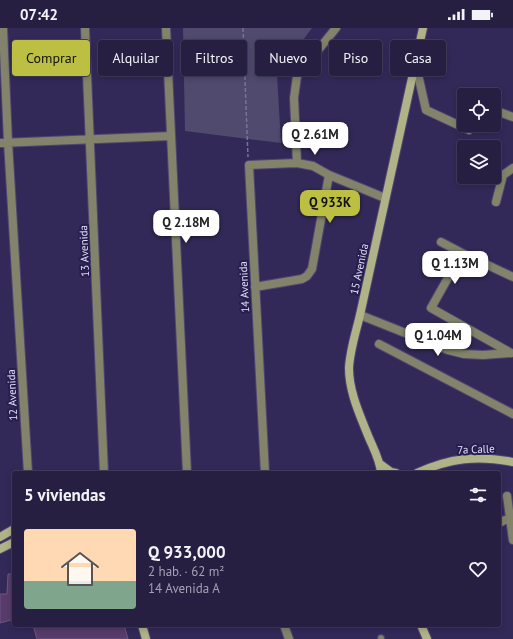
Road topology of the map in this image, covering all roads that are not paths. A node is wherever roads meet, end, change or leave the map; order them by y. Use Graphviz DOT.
graph roads {
  1 [pos="3,28"];
  2 [pos="85,28"];
  3 [pos="166,28"];
  4 [pos="336,28"];
  5 [pos="423,28"];
  6 [pos="420,40"];
  7 [pos="412,76"];
  8 [pos="419,76"];
  9 [pos="501,112"];
  10 [pos="513,116"];
  11 [pos="457,124"];
  12 [pos="171,136"];
  13 [pos="91,139"];
  14 [pos="4,142"];
  15 [pos="297,163"];
  16 [pos="513,168"];
  17 [pos="329,175"];
  18 [pos="385,198"];
  19 [pos="496,202"];
  20 [pos="441,242"];
  21 [pos="462,253"];
  22 [pos="513,277"];
  23 [pos="255,287"];
  24 [pos="360,315"];
  25 [pos="379,344"];
  26 [pos="512,354"];
  27 [pos="513,414"];
  28 [pos="513,462"];
  29 [pos="380,464"];
  30 [pos="28,471"];
  31 [pos="104,471"];
  32 [pos="187,471"];
  33 [pos="265,471"];
  34 [pos="381,471"];
  35 [pos="390,471"];
  36 [pos="423,471"];
  37 [pos="507,496"];
  38 [pos="510,518"];
  39 [pos="501,523"];
  40 [pos="12,530"];
  41 [pos="0,537"];
  42 [pos="513,540"];
  43 [pos="12,543"];
  44 [pos="0,549"];
  45 [pos="143,627"];
  46 [pos="285,627"];
  47 [pos="423,627"];
  48 [pos="146,639"];
  49 [pos="289,639"];
  50 [pos="427,639"];
  1 -- 14 [label="street, 12 Avenida"];
  2 -- 13 [label="street, 13 Avenida"];
  3 -- 12 [label="street"];
  4 -- 15 [label="street"];
  5 -- 6 [label="main road, 15 Avenida"];
  7 -- 18 [label="main road, 15 Avenida"];
  8 -- 11 [label="street"];
  9 -- 10 [label="street"];
  12 -- 13 [label="street"];
  12 -- 32 [label="street"];
  13 -- 14 [label="street"];
  13 -- 31 [label="street, 13 Avenida"];
  14 -- 30 [label="street, 12 Avenida"];
  15 -- 17 [label="street"];
  15 -- 23 [label="street, 14 Avenida"];
  16 -- 19 [label="street"];
  17 -- 18 [label="street"];
  17 -- 23 [label="street"];
  18 -- 24 [label="main road, 15 Avenida"];
  20 -- 21 [label="street"];
  21 -- 22 [label="street"];
  21 -- 26 [label="street"];
  23 -- 33 [label="street, 14 Avenida"];
  24 -- 26 [label="street"];
  24 -- 29 [label="main road, 15 Avenida"];
  25 -- 27 [label="street"];
  28 -- 36 [label="main road, 7a Calle"];
  29 -- 34 [label="main road"];
  29 -- 35 [label="main road"];
  37 -- 38 [label="street"];
  38 -- 39 [label="street"];
  38 -- 42 [label="street"];
  40 -- 41 [label="main road"];
  43 -- 44 [label="main road"];
  45 -- 48 [label="main road"];
  46 -- 49 [label="street"];
  47 -- 50 [label="main road"];
}
